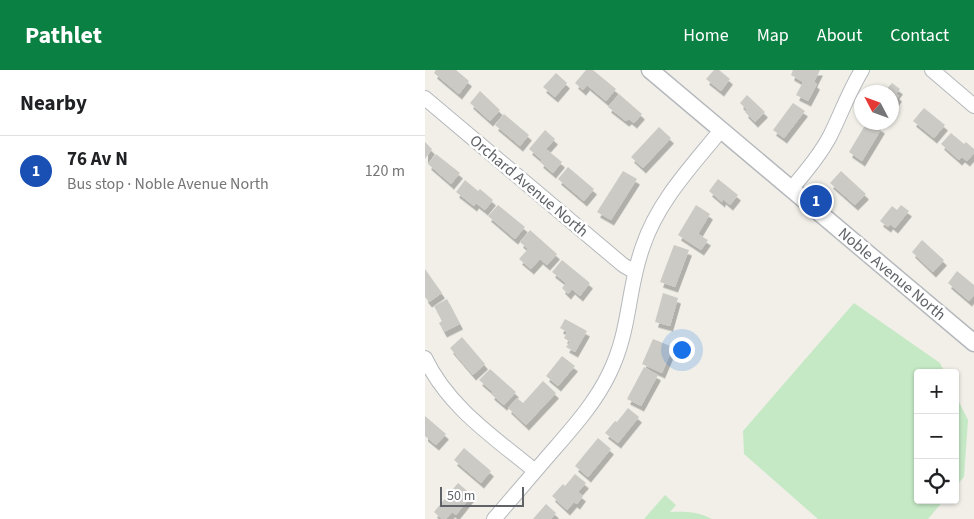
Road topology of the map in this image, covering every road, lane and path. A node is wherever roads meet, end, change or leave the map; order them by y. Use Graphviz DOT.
graph roads {
  1 [pos="650,70"];
  2 [pos="862,70"];
  3 [pos="932,70"];
  4 [pos="425,98"];
  5 [pos="974,106"];
  6 [pos="721,130"];
  7 [pos="791,189"];
  8 [pos="635,272"];
  9 [pos="974,343"];
  10 [pos="425,358"];
  11 [pos="535,471"];
  12 [pos="494,519"];
  1 -- 6 [label="street, Noble Avenue North"];
  2 -- 7 [label="street"];
  3 -- 5 [label="street"];
  4 -- 8 [label="street, Orchard Avenue North"];
  6 -- 7 [label="street, Noble Avenue North"];
  6 -- 8 [label="street"];
  7 -- 9 [label="street, Noble Avenue North"];
  8 -- 11 [label="street"];
  10 -- 11 [label="street"];
  11 -- 12 [label="street"];
}
